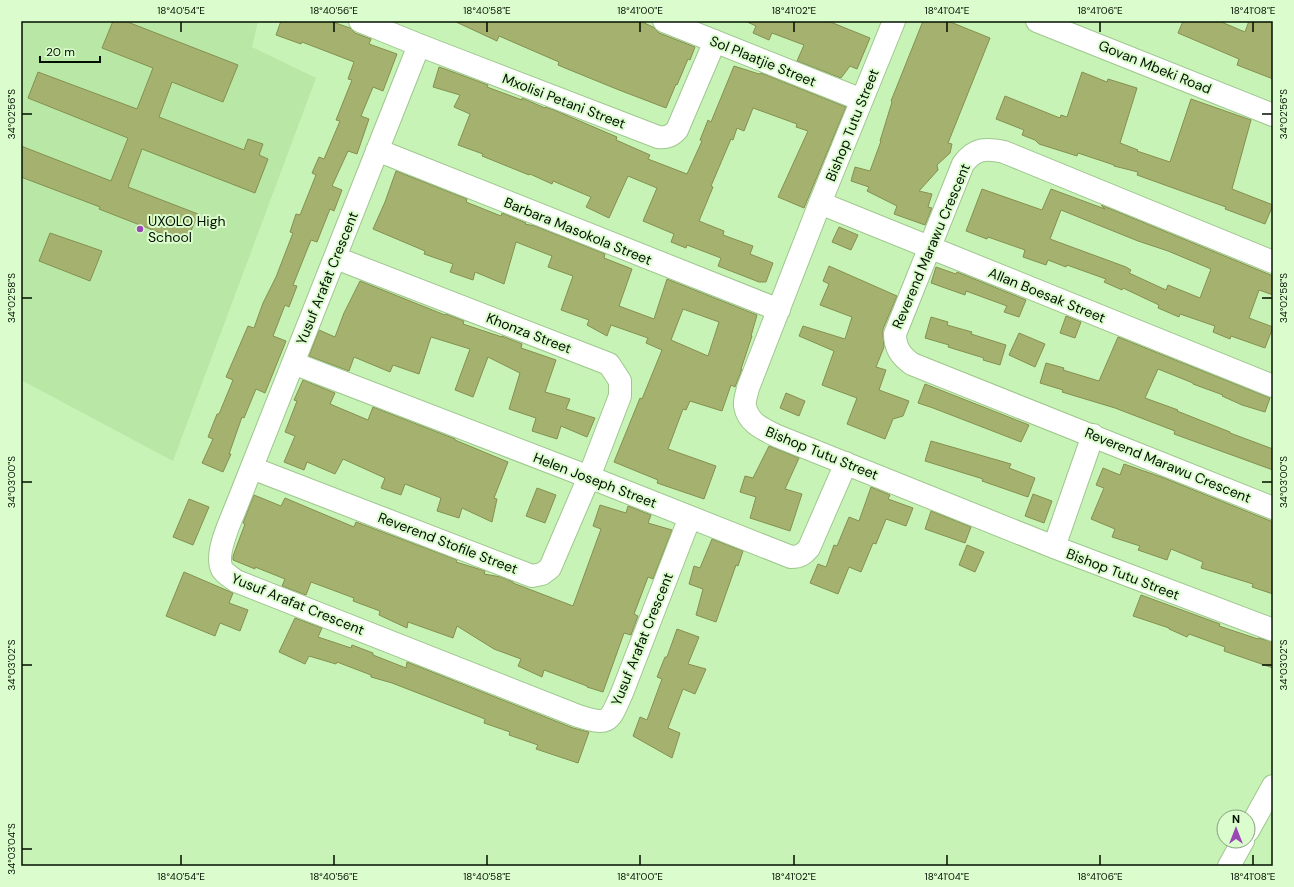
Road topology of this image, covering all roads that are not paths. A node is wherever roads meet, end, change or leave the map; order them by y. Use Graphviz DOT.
graph roads {
  1 [pos="360,21"];
  2 [pos="664,21"];
  3 [pos="894,21"];
  4 [pos="1037,21"];
  5 [pos="714,41"];
  6 [pos="419,46"];
  7 [pos="862,100"];
  8 [pos="1273,115"];
  9 [pos="377,150"];
  10 [pos="820,203"];
  11 [pos="929,248"];
  12 [pos="336,258"];
  13 [pos="1273,262"];
  14 [pos="779,310"];
  15 [pos="293,363"];
  16 [pos="1273,386"];
  17 [pos="1093,435"];
  18 [pos="846,463"];
  19 [pos="252,468"];
  20 [pos="589,477"];
  21 [pos="1273,508"];
  22 [pos="690,517"];
  23 [pos="1054,547"];
  24 [pos="1273,630"];
  25 [pos="1273,786"];
  26 [pos="1256,817"];
  27 [pos="1239,849"];
  28 [pos="1229,866"];
  1 -- 6 [label="street, Mxolisi Petani Street"];
  2 -- 5 [label="street, Sol Plaatjie Street"];
  3 -- 7 [label="street, Bishop Tutu Street"];
  4 -- 8 [label="street, Govan Mbeki Road"];
  5 -- 6 [label="street, Mxolisi Petani Street"];
  5 -- 7 [label="street, Sol Plaatjie Street"];
  6 -- 9 [label="street, Yusuf Arafat Crescent"];
  7 -- 10 [label="street, Bishop Tutu Street"];
  9 -- 12 [label="street, Yusuf Arafat Crescent"];
  9 -- 14 [label="street, Barbara Masokola Street"];
  10 -- 11 [label="street, Allan Boesak Street"];
  10 -- 14 [label="street, Bishop Tutu Street"];
  11 -- 13 [label="street, Reverend Marawu Crescent"];
  11 -- 16 [label="street, Allan Boesak Street"];
  11 -- 17 [label="street, Reverend Marawu Crescent"];
  12 -- 15 [label="street, Yusuf Arafat Crescent"];
  12 -- 20 [label="street, Khonza Street"];
  14 -- 18 [label="street, Bishop Tutu Street"];
  15 -- 19 [label="street, Yusuf Arafat Crescent"];
  15 -- 20 [label="street, Helen Joseph Street"];
  17 -- 21 [label="street, Reverend Marawu Crescent"];
  17 -- 23 [label="street"];
  18 -- 22 [label="street, Helen Joseph Street"];
  18 -- 23 [label="street, Bishop Tutu Street"];
  19 -- 20 [label="street, Reverend Stofile Street"];
  19 -- 22 [label="street, Yusuf Arafat Crescent"];
  20 -- 22 [label="street, Helen Joseph Street"];
  23 -- 24 [label="street, Bishop Tutu Street"];
  25 -- 26 [label="street"];
  27 -- 28 [label="street"];
}
